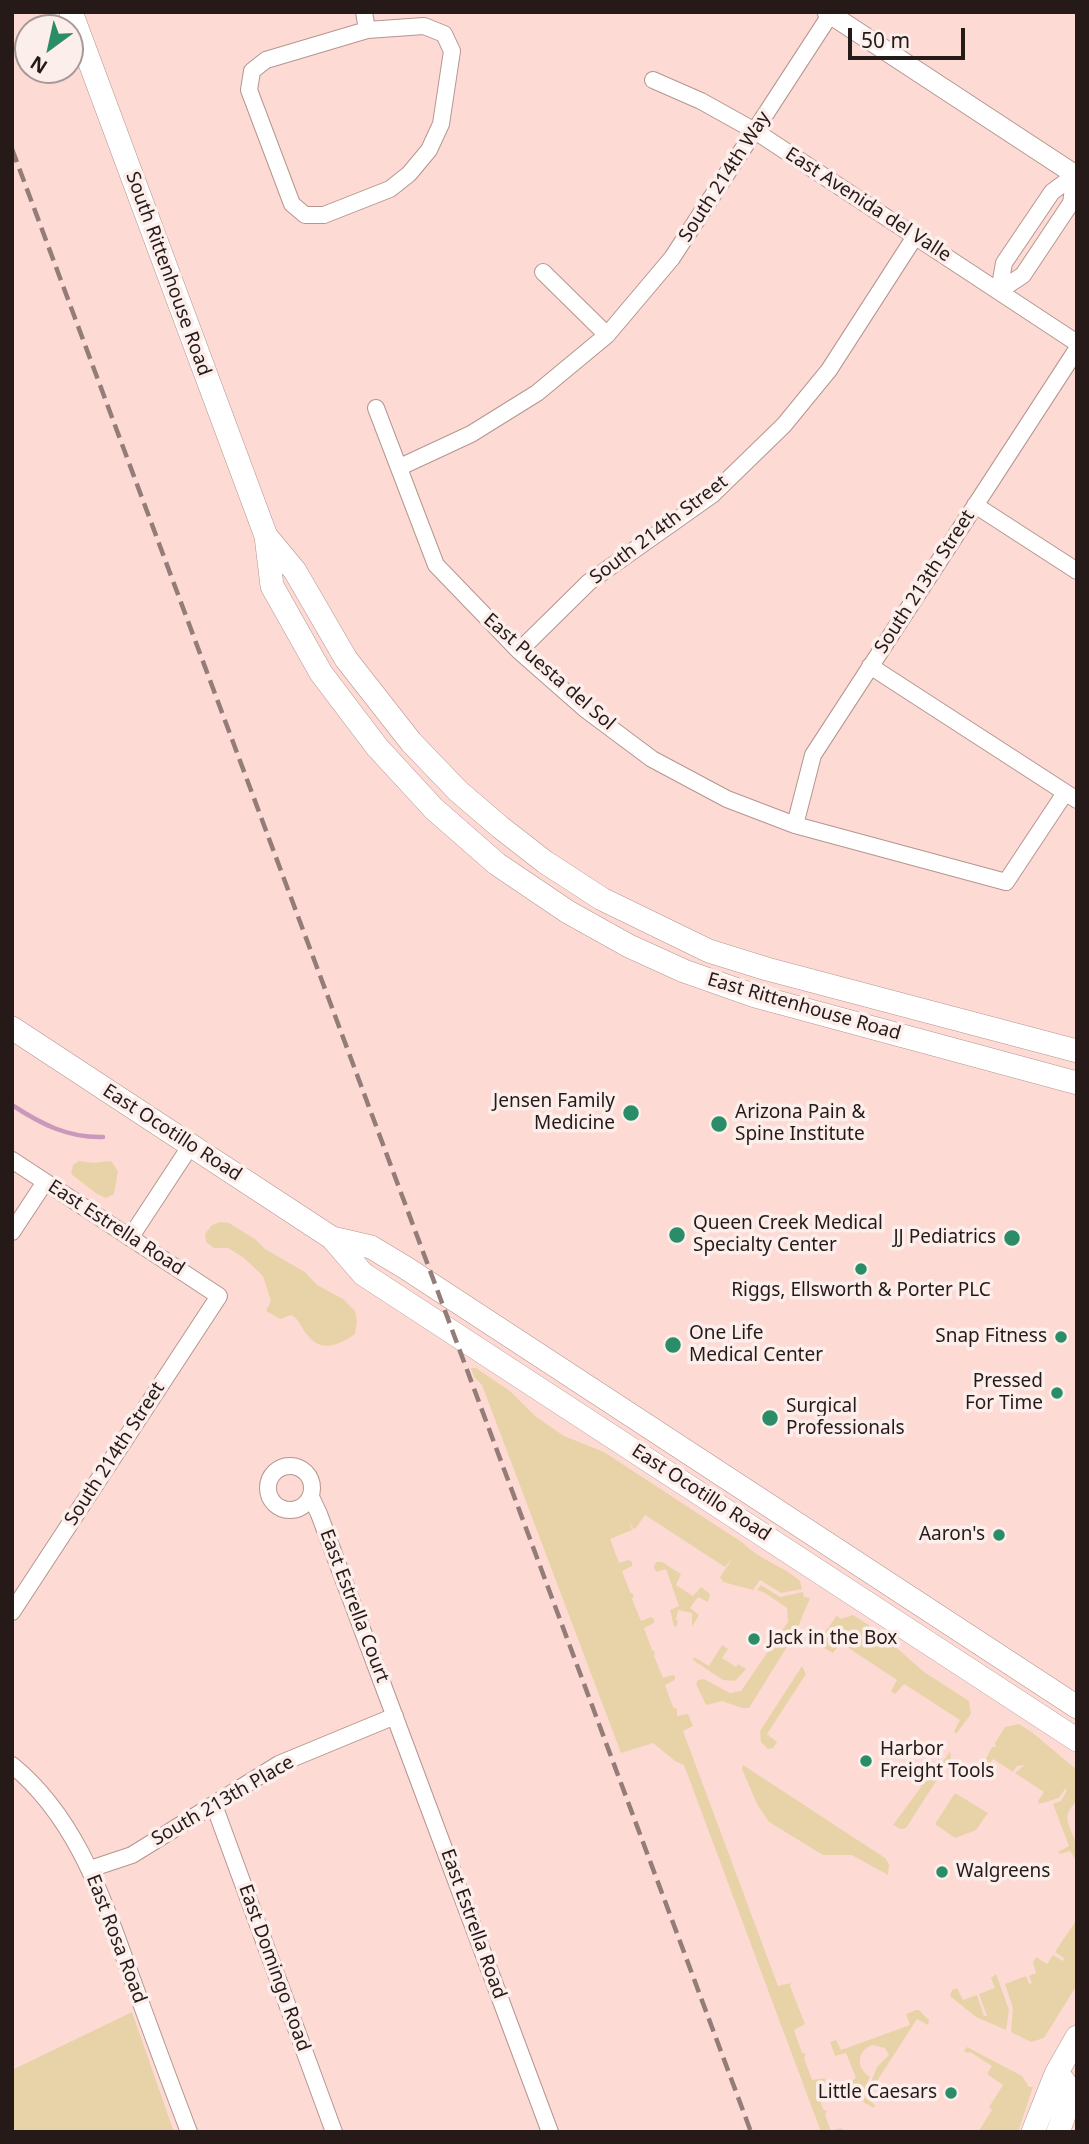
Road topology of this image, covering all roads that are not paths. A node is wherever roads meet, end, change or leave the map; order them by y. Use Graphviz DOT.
graph roads {
  1 [pos="71,12"];
  2 [pos="364,12"];
  3 [pos="830,13"];
  4 [pos="367,30"];
  5 [pos="653,80"];
  6 [pos="755,131"];
  7 [pos="1076,176"];
  8 [pos="916,235"];
  9 [pos="543,272"];
  10 [pos="999,291"];
  11 [pos="607,335"];
  12 [pos="1077,342"];
  13 [pos="1077,349"];
  14 [pos="376,408"];
  15 [pos="400,467"];
  16 [pos="975,505"];
  17 [pos="266,536"];
  18 [pos="1077,571"];
  19 [pos="519,651"];
  20 [pos="870,666"];
  21 [pos="1071,797"];
  22 [pos="795,825"];
  23 [pos="12,1028"];
  24 [pos="1077,1051"];
  25 [pos="1077,1083"];
  26 [pos="191,1145"];
  27 [pos="12,1160"];
  28 [pos="45,1182"];
  29 [pos="12,1233"];
  30 [pos="130,1238"];
  31 [pos="332,1238"];
  32 [pos="219,1296"];
  33 [pos="311,1497"];
  34 [pos="14,1607"];
  35 [pos="990,1651"];
  36 [pos="961,1664"];
  37 [pos="1077,1707"];
  38 [pos="395,1716"];
  39 [pos="1077,1740"];
  40 [pos="12,1765"];
  41 [pos="214,1805"];
  42 [pos="90,1870"];
  43 [pos="1077,2037"];
  44 [pos="1056,2074"];
  45 [pos="189,2132"];
  46 [pos="334,2132"];
  47 [pos="550,2132"];
  48 [pos="1033,2132"];
  49 [pos="1058,2132"];
  1 -- 17 [label="main road, South Rittenhouse Road"];
  2 -- 4 [label="street"];
  3 -- 6 [label="street, South 214th Way"];
  3 -- 7 [label="street"];
  4 -- 4 [label="street"];
  5 -- 6 [label="street, East Avenida del Valle"];
  6 -- 8 [label="street, East Avenida del Valle"];
  6 -- 11 [label="street, South 214th Way"];
  7 -- 10 [label="street"];
  7 -- 10 [label="street"];
  8 -- 10 [label="street, East Avenida del Valle"];
  8 -- 19 [label="street, South 214th Street"];
  9 -- 11 [label="street"];
  10 -- 12 [label="street, East Avenida del Valle"];
  11 -- 15 [label="street, South 214th Way"];
  13 -- 16 [label="street, South 213th Street"];
  14 -- 15 [label="street, East Puesta del Sol"];
  15 -- 19 [label="street, East Puesta del Sol"];
  16 -- 18 [label="street"];
  16 -- 20 [label="street, South 213th Street"];
  17 -- 24 [label="main road, East Rittenhouse Road"];
  17 -- 25 [label="main road, East Rittenhouse Road"];
  19 -- 22 [label="street, East Puesta del Sol"];
  20 -- 21 [label="street"];
  20 -- 22 [label="street, South 213th Street"];
  21 -- 22 [label="street, East Puesta del Sol"];
  23 -- 26 [label="main road, East Ocotillo Road"];
  26 -- 30 [label="street"];
  26 -- 31 [label="main road, East Ocotillo Road"];
  27 -- 28 [label="street, East Estrella Road"];
  28 -- 29 [label="street"];
  28 -- 30 [label="street, East Estrella Road"];
  30 -- 32 [label="street, East Estrella Road"];
  31 -- 35 [label="main road, East Ocotillo Road"];
  31 -- 36 [label="main road, East Ocotillo Road"];
  32 -- 34 [label="street, South 214th Street"];
  33 -- 38 [label="street, East Estrella Court"];
  35 -- 36 [label="main road"];
  35 -- 37 [label="main road, East Ocotillo Road"];
  36 -- 39 [label="main road, East Ocotillo Road"];
  38 -- 41 [label="street, South 213th Place"];
  38 -- 47 [label="street, East Estrella Road"];
  40 -- 42 [label="street, East Rosa Road"];
  41 -- 42 [label="street, South 213th Place"];
  41 -- 46 [label="street, East Domingo Road"];
  42 -- 45 [label="street, East Rosa Road"];
  43 -- 44 [label="main road"];
  44 -- 48 [label="main road"];
  44 -- 49 [label="main road"];
}
